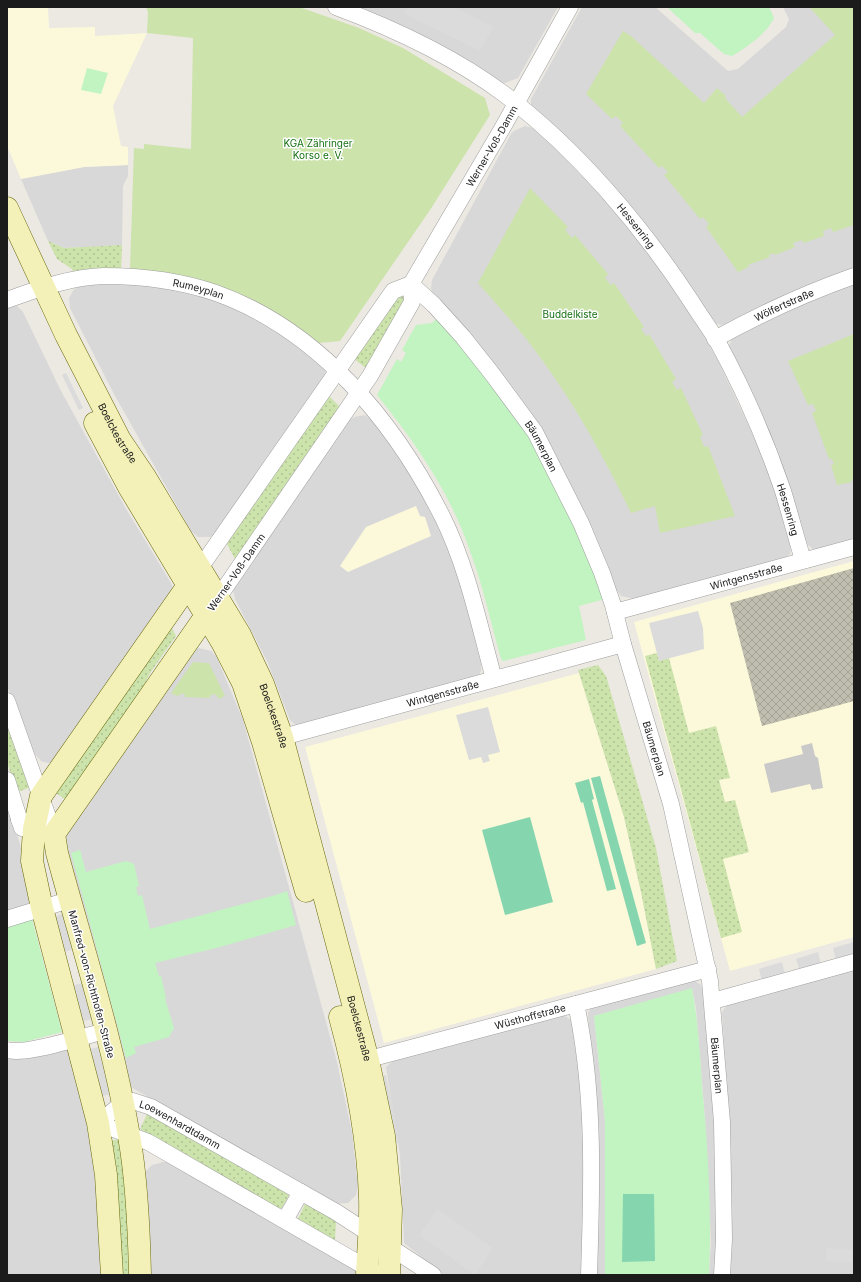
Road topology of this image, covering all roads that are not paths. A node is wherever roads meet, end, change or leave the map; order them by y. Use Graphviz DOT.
graph roads {
  1 [pos="336,7"];
  2 [pos="570,7"];
  3 [pos="516,104"];
  4 [pos="9,226"];
  5 [pos="854,276"];
  6 [pos="411,284"];
  7 [pos="37,290"];
  8 [pos="7,300"];
  9 [pos="715,339"];
  10 [pos="337,370"];
  11 [pos="359,395"];
  12 [pos="854,547"];
  13 [pos="803,560"];
  14 [pos="194,577"];
  15 [pos="212,606"];
  16 [pos="615,612"];
  17 [pos="623,644"];
  18 [pos="494,679"];
  19 [pos="7,701"];
  20 [pos="273,740"];
  21 [pos="7,780"];
  22 [pos="41,796"];
  23 [pos="36,827"];
  24 [pos="69,900"];
  25 [pos="42,908"];
  26 [pos="7,919"];
  27 [pos="854,962"];
  28 [pos="708,969"];
  29 [pos="713,1001"];
  30 [pos="576,1004"];
  31 [pos="105,1031"];
  32 [pos="77,1038"];
  33 [pos="7,1050"];
  34 [pos="360,1062"];
  35 [pos="123,1103"];
  36 [pos="98,1123"];
  37 [pos="129,1136"];
  38 [pos="301,1192"];
  39 [pos="285,1220"];
  40 [pos="370,1234"];
  41 [pos="390,1247"];
  42 [pos="371,1273"];
  43 [pos="112,1275"];
  44 [pos="140,1275"];
  45 [pos="389,1275"];
  46 [pos="433,1275"];
  47 [pos="589,1275"];
  48 [pos="722,1275"];
  1 -- 3 [label="street, Hessenring"];
  2 -- 3 [label="street, Werner-Voß-Damm"];
  3 -- 6 [label="street, Werner-Voß-Damm"];
  3 -- 9 [label="street, Hessenring"];
  4 -- 7 [label="street, Boelckestraße"];
  5 -- 9 [label="street, Wölfertstraße"];
  6 -- 10 [label="street"];
  6 -- 11 [label="street, Werner-Voß-Damm"];
  6 -- 16 [label="street, Bäumerplan"];
  7 -- 8 [label="street, Rumeyplan"];
  7 -- 10 [label="street, Rumeyplan"];
  7 -- 14 [label="street, Boelckestraße"];
  9 -- 13 [label="street, Hessenring"];
  10 -- 11 [label="street, Rumeyplan"];
  10 -- 14 [label="street"];
  11 -- 15 [label="street, Werner-Voß-Damm"];
  11 -- 18 [label="street"];
  12 -- 13 [label="street, Wintgensstraße"];
  13 -- 16 [label="street, Wintgensstraße"];
  14 -- 15 [label="street, Boelckestraße"];
  14 -- 22 [label="street"];
  15 -- 20 [label="street, Boelckestraße"];
  15 -- 23 [label="street, Werner-Voß-Damm"];
  16 -- 17 [label="street, Bäumerplan"];
  17 -- 18 [label="street, Wintgensstraße"];
  17 -- 28 [label="street, Bäumerplan"];
  18 -- 20 [label="street, Wintgensstraße"];
  19 -- 22 [label="street"];
  20 -- 34 [label="street, Boelckestraße"];
  21 -- 23 [label="street, Manfred-von-Richthofen-Straße"];
  22 -- 23 [label="street"];
  23 -- 24 [label="street, Manfred-von-Richthofen-Straße"];
  23 -- 25 [label="street"];
  24 -- 25 [label="street"];
  24 -- 31 [label="street, Manfred-von-Richthofen-Straße"];
  25 -- 26 [label="street"];
  25 -- 32 [label="street"];
  27 -- 29 [label="street"];
  28 -- 29 [label="street, Bäumerplan"];
  28 -- 30 [label="street, Wüsthoffstraße"];
  29 -- 48 [label="street, Bäumerplan"];
  30 -- 34 [label="street, Wüsthoffstraße"];
  30 -- 47 [label="street"];
  31 -- 32 [label="street"];
  31 -- 35 [label="street, Manfred-von-Richthofen-Straße"];
  32 -- 33 [label="street"];
  32 -- 36 [label="street"];
  34 -- 40 [label="street, Boelckestraße"];
  34 -- 41 [label="street, Boelckestraße"];
  35 -- 36 [label="street"];
  35 -- 37 [label="street, Manfred-von-Richthofen-Straße"];
  35 -- 38 [label="street, Loewenhardtdamm"];
  36 -- 37 [label="street"];
  36 -- 43 [label="street"];
  37 -- 39 [label="street"];
  37 -- 44 [label="street, Manfred-von-Richthofen-Straße"];
  38 -- 39 [label="street"];
  38 -- 40 [label="street, Loewenhardtdamm"];
  39 -- 42 [label="street"];
  40 -- 41 [label="street, Loewenhardtdamm"];
  40 -- 42 [label="street, Boelckestraße"];
  41 -- 45 [label="street, Boelckestraße"];
  41 -- 46 [label="street, Loewenhardtdamm"];
}
